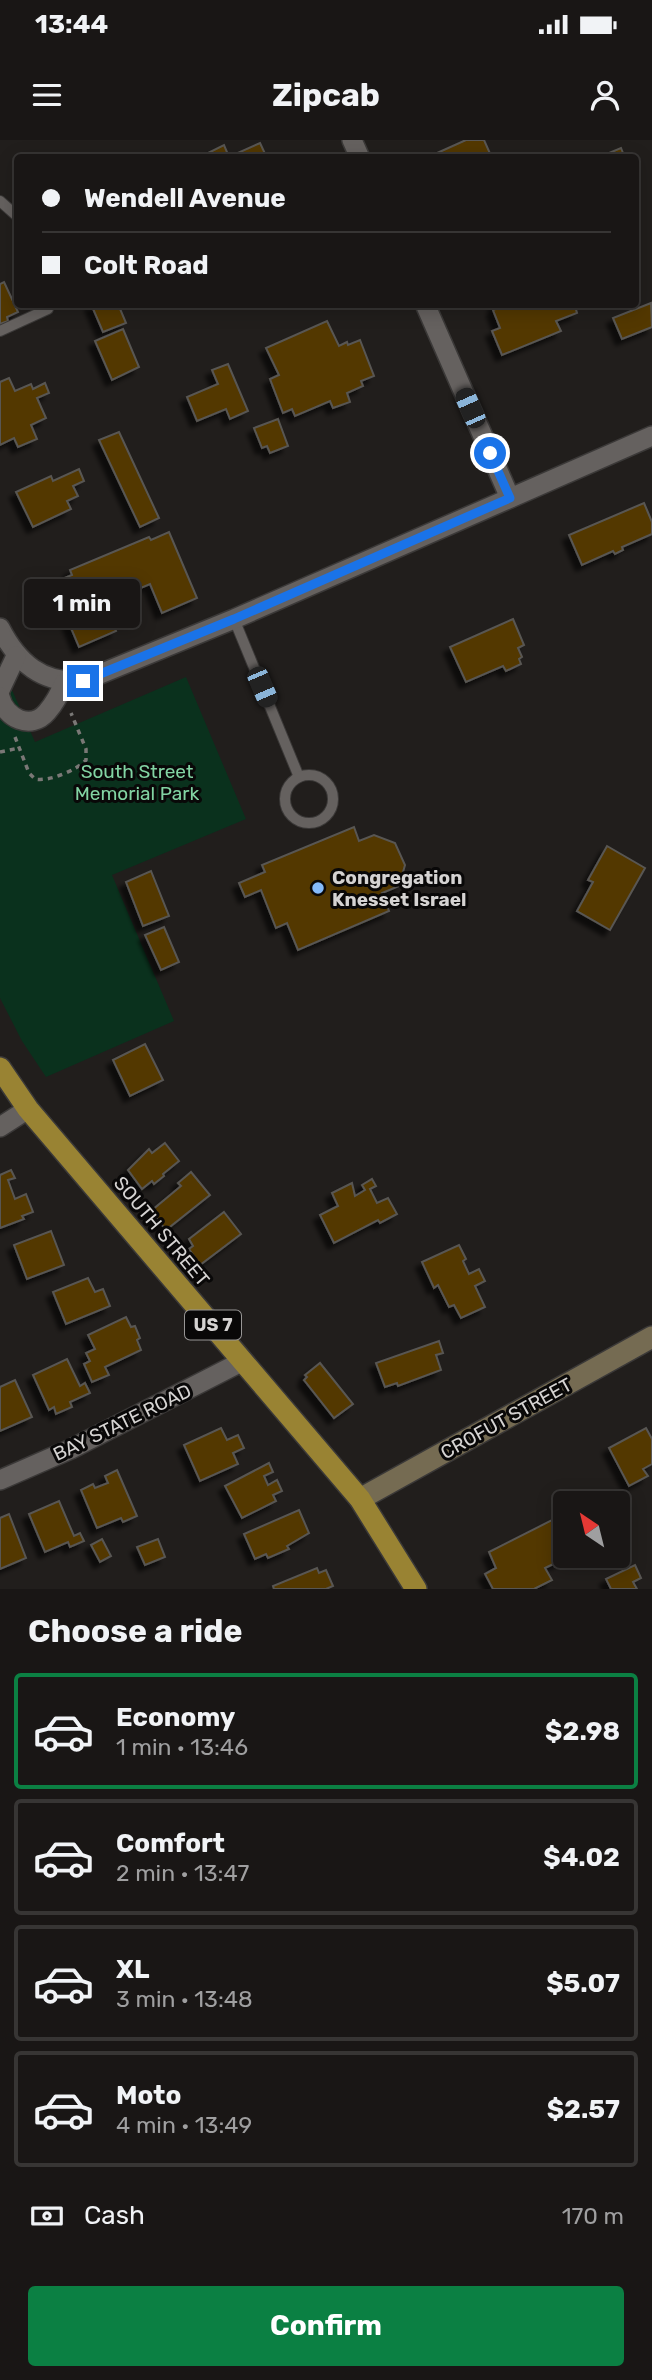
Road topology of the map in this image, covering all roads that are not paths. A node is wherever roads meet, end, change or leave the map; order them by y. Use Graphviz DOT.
graph roads {
  1 [pos="0,201"];
  2 [pos="14,213"];
  3 [pos="48,308"];
  4 [pos="427,308"];
  5 [pos="0,331"];
  6 [pos="652,436"];
  7 [pos="510,498"];
  8 [pos="234,619"];
  9 [pos="0,628"];
  10 [pos="16,656"];
  11 [pos="61,689"];
  12 [pos="0,690"];
  13 [pos="0,697"];
  14 [pos="299,777"];
  15 [pos="0,1068"];
  16 [pos="28,1109"];
  17 [pos="0,1127"];
  18 [pos="652,1337"];
  19 [pos="243,1361"];
  20 [pos="0,1480"];
  21 [pos="360,1500"];
  22 [pos="416,1589"];
  1 -- 2 [label="lane"];
  3 -- 5 [label="lane"];
  4 -- 7 [label="street"];
  6 -- 7 [label="street"];
  7 -- 8 [label="street"];
  8 -- 11 [label="street"];
  8 -- 14 [label="lane"];
  9 -- 10 [label="street"];
  10 -- 11 [label="street"];
  10 -- 12 [label="street"];
  11 -- 13 [label="street"];
  14 -- 14 [label="lane"];
  15 -- 16 [label="highway, SOUTH STREET / US 7"];
  16 -- 17 [label="street"];
  16 -- 19 [label="highway, SOUTH STREET / US 7"];
  18 -- 21 [label="street, CROFUT STREET"];
  19 -- 20 [label="street, BAY STATE ROAD"];
  19 -- 21 [label="highway, SOUTH STREET / US 7"];
  21 -- 22 [label="highway, SOUTH STREET / US 7"];
}
